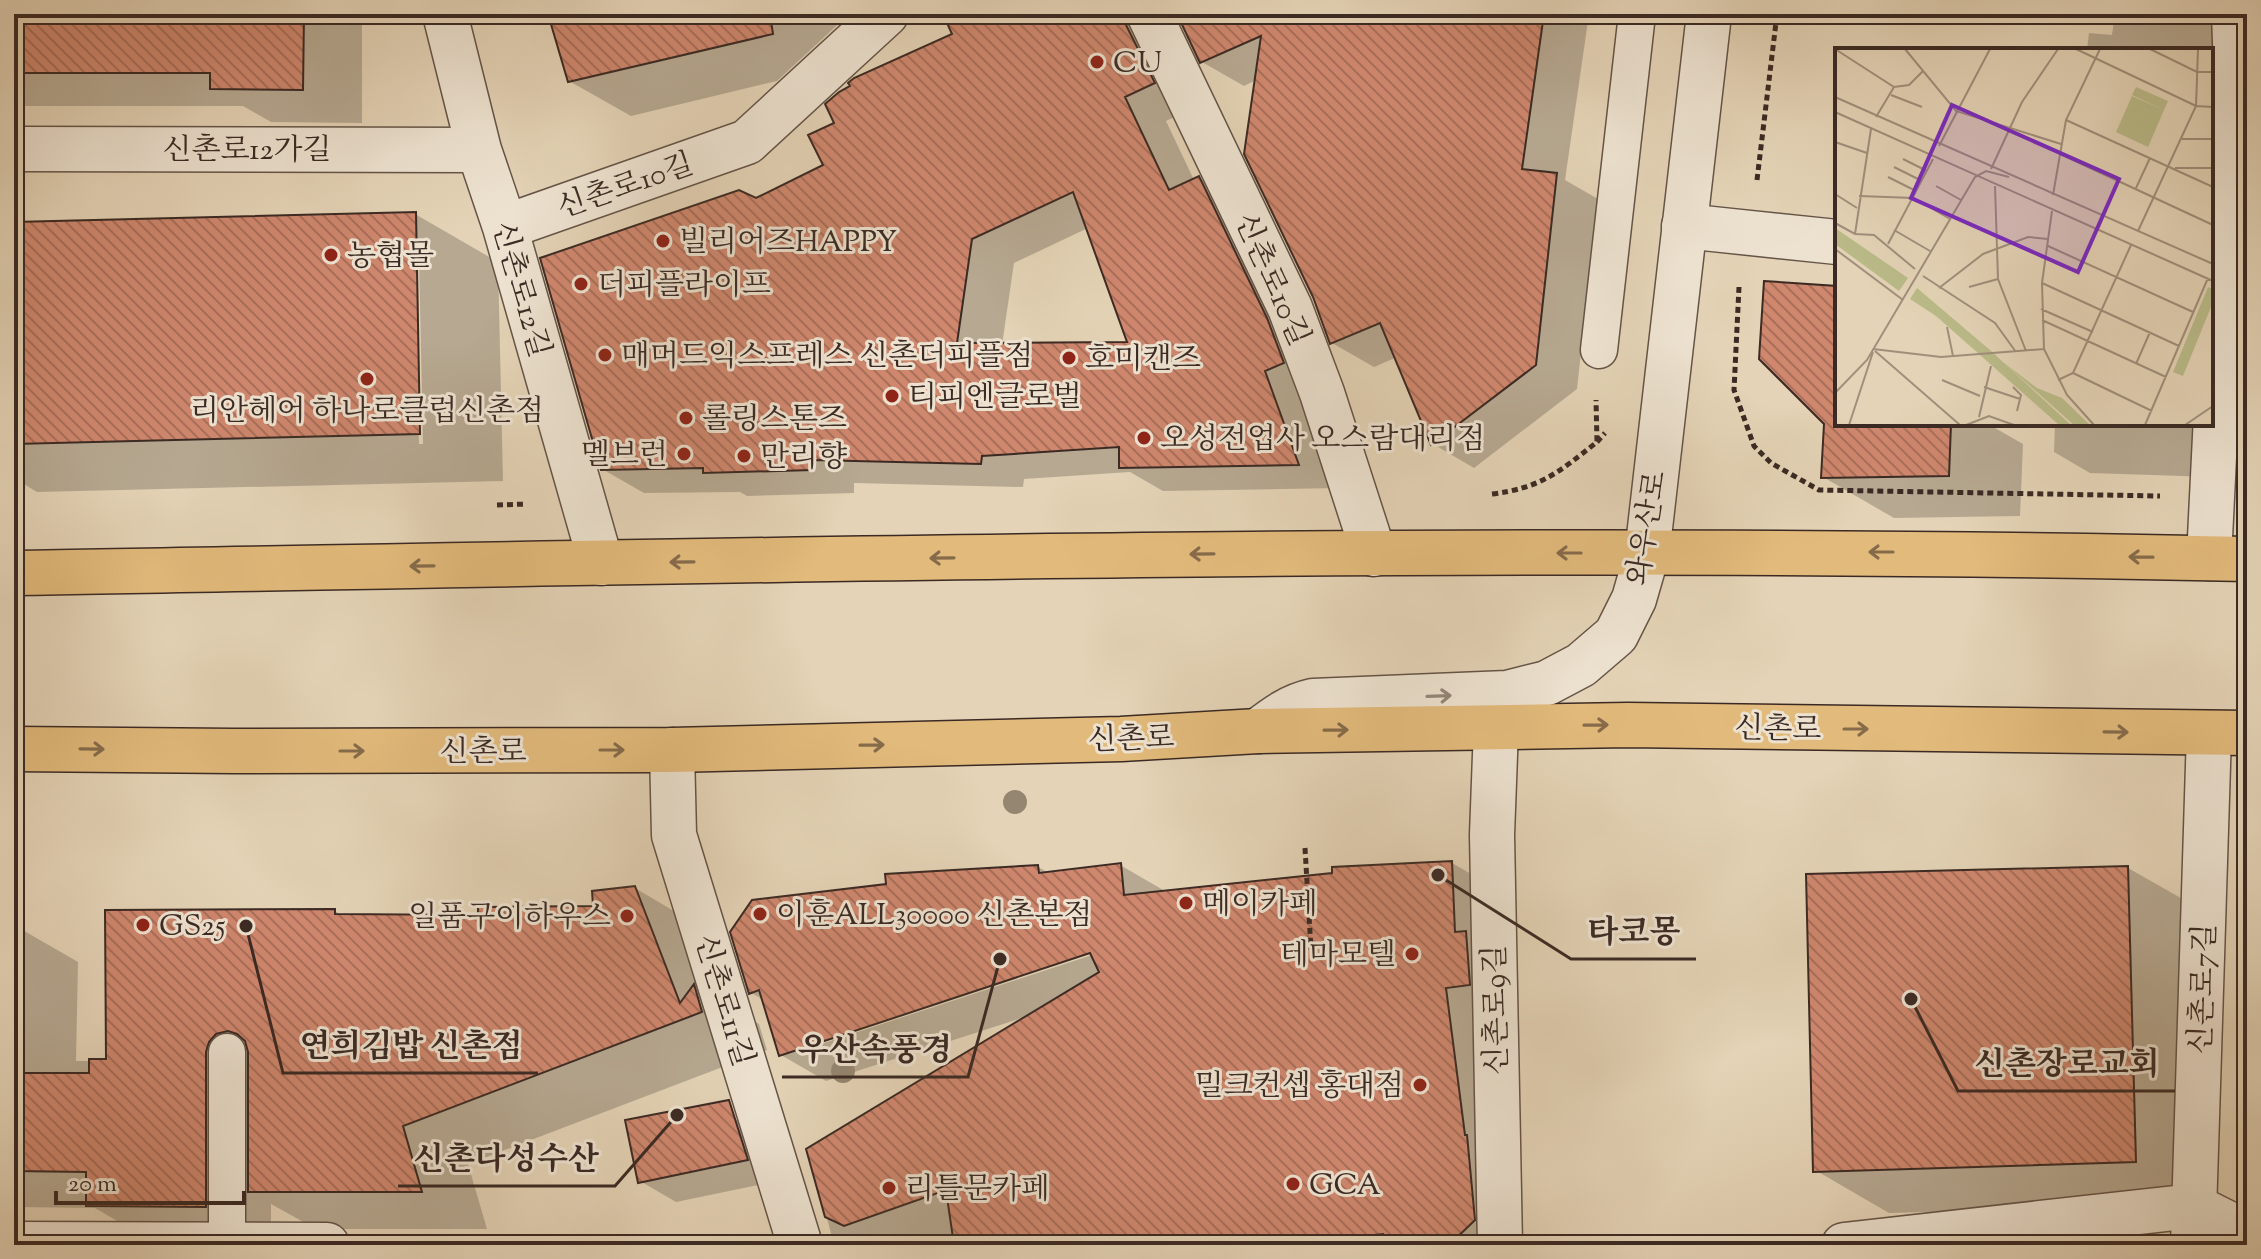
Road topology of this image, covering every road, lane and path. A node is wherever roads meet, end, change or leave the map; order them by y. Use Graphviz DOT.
graph roads {
  1 [pos="445,14"];
  2 [pos="886,14"];
  3 [pos="1149,14"];
  4 [pos="1637,14"];
  5 [pos="1709,14"];
  6 [pos="1777,14"];
  7 [pos="2231,15"];
  8 [pos="2242,99"];
  9 [pos="14,149"];
  10 [pos="479,150"];
  11 [pos="1756,190"];
  12 [pos="1684,226"];
  13 [pos="505,227"];
  14 [pos="1835,242"];
  15 [pos="2236,242"];
  16 [pos="1739,282"];
  17 [pos="1599,350"];
  18 [pos="2233,384"];
  19 [pos="1478,495"];
  20 [pos="2167,496"];
  21 [pos="1374,554"];
  22 [pos="1647,554"];
  23 [pos="2228,558"];
  24 [pos="601,563"];
  25 [pos="14,573"];
  26 [pos="1496,728"];
  27 [pos="1258,731"];
  28 [pos="2228,733"];
  29 [pos="14,749"];
  30 [pos="672,750"];
  31 [pos="1305,848"];
  32 [pos="1311,949"];
  33 [pos="227,1052"];
  34 [pos="2193,1226"];
  35 [pos="2247,1233"];
  36 [pos="14,1244"];
  37 [pos="227,1244"];
  38 [pos="327,1245"];
  39 [pos="800,1245"];
  40 [pos="1500,1245"];
  41 [pos="1844,1245"];
  1 -- 10 [label="street, 신촌로12길"];
  2 -- 13 [label="street, 신촌로10길"];
  3 -- 21 [label="street, 신촌로10길"];
  4 -- 17 [label="lane"];
  5 -- 12 [label="street, 와우산로"];
  6 -- 11 [label="path"];
  7 -- 8 [label="street"];
  8 -- 15 [label="street"];
  9 -- 10 [label="street, 신촌로12가길"];
  10 -- 13 [label="street, 신촌로12길"];
  12 -- 14 [label="street"];
  12 -- 22 [label="street, 와우산로"];
  13 -- 24 [label="street, 신촌로12길"];
  15 -- 18 [label="street"];
  16 -- 20 [label="path"];
  17 -- 19 [label="path"];
  18 -- 23 [label="street"];
  22 -- 21 [label="main road, one-way"];
  21 -- 24 [label="main road, one-way"];
  23 -- 22 [label="main road, one-way"];
  27 -- 22 [label="street, 와우산로, one-way"];
  24 -- 25 [label="main road, one-way"];
  27 -- 26 [label="main road, 신촌로, one-way"];
  26 -- 28 [label="main road, 신촌로, one-way"];
  26 -- 40 [label="street, 신촌로9길"];
  30 -- 27 [label="main road, 신촌로, one-way"];
  28 -- 34 [label="street, 신촌로7길"];
  29 -- 30 [label="main road, 신촌로, one-way"];
  30 -- 39 [label="street, 신촌로11길"];
  31 -- 32 [label="path"];
  33 -- 37 [label="lane"];
  34 -- 35 [label="street"];
  34 -- 41 [label="street"];
  36 -- 37 [label="street"];
  37 -- 38 [label="street"];
}
